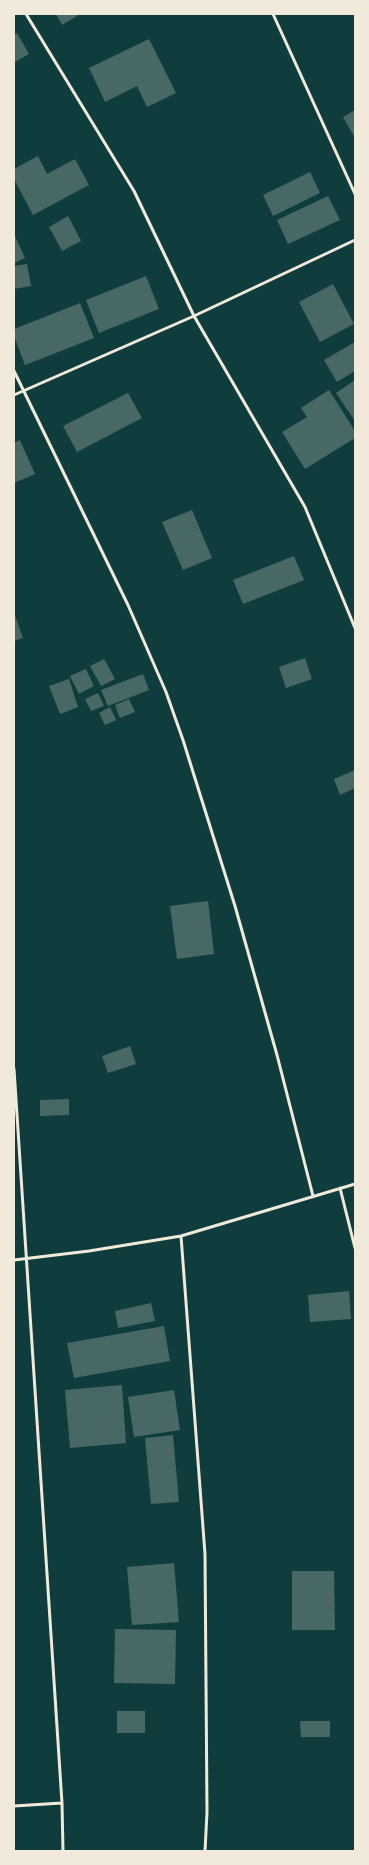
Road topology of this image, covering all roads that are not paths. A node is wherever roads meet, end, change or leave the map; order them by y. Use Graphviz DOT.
graph roads {
  1 [pos="26,14"];
  2 [pos="273,14"];
  3 [pos="355,194"];
  4 [pos="355,240"];
  5 [pos="194,316"];
  6 [pos="14,371"];
  7 [pos="24,390"];
  8 [pos="14,396"];
  9 [pos="355,628"];
  10 [pos="14,1069"];
  11 [pos="355,1184"];
  12 [pos="340,1188"];
  13 [pos="313,1196"];
  14 [pos="181,1236"];
  15 [pos="355,1248"];
  16 [pos="25,1259"];
  17 [pos="14,1260"];
  18 [pos="62,1803"];
  19 [pos="14,1806"];
  20 [pos="63,1851"];
  21 [pos="205,1851"];
  1 -- 5 [label="lane"];
  2 -- 3 [label="lane"];
  4 -- 5 [label="lane"];
  5 -- 7 [label="lane"];
  5 -- 9 [label="lane"];
  6 -- 7 [label="lane"];
  7 -- 8 [label="lane"];
  7 -- 13 [label="lane"];
  10 -- 16 [label="lane"];
  11 -- 12 [label="lane"];
  12 -- 13 [label="lane"];
  12 -- 15 [label="lane"];
  13 -- 14 [label="lane"];
  14 -- 16 [label="lane"];
  14 -- 21 [label="lane"];
  16 -- 17 [label="lane"];
  16 -- 18 [label="lane"];
  18 -- 19 [label="lane"];
  18 -- 20 [label="lane"];
}
